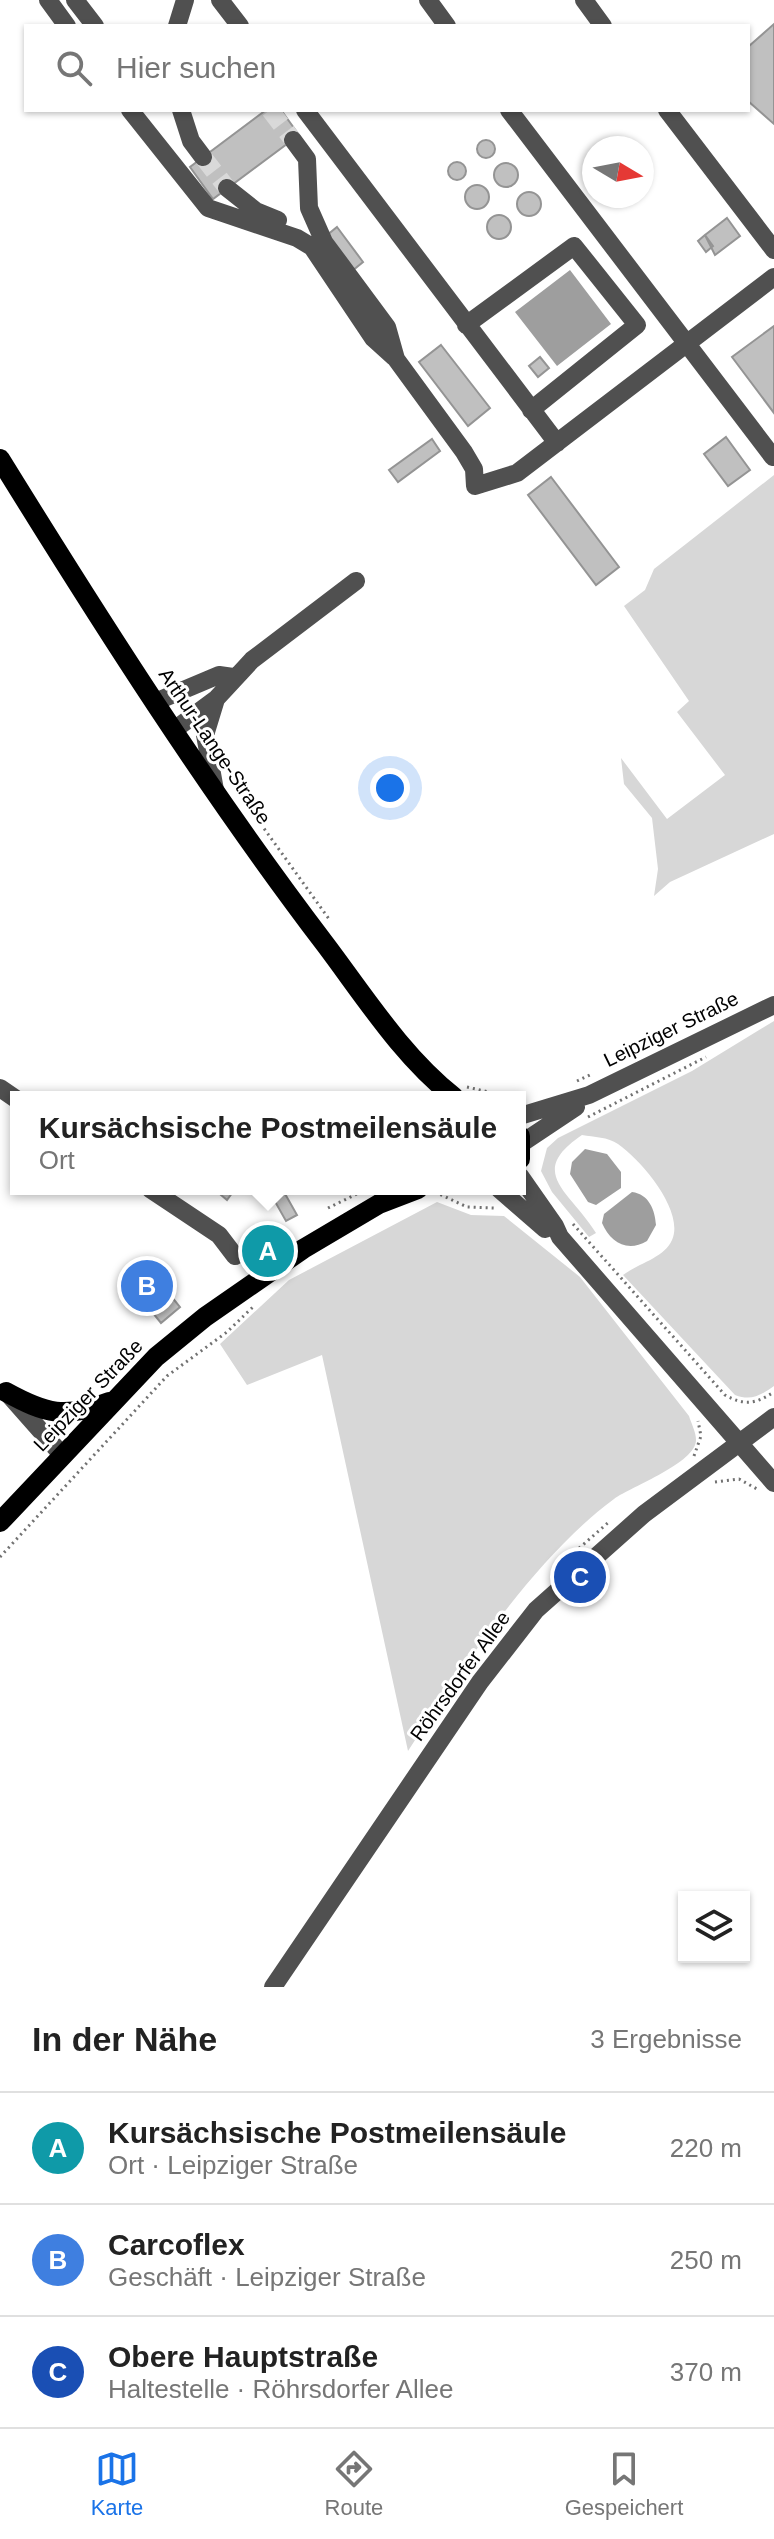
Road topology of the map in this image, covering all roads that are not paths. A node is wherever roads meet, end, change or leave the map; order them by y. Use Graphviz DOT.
graph roads {
  1 [pos="48,0"];
  2 [pos="75,0"];
  3 [pos="185,0"];
  4 [pos="220,0"];
  5 [pos="428,0"];
  6 [pos="584,0"];
  7 [pos="66,24"];
  8 [pos="93,24"];
  9 [pos="178,24"];
  10 [pos="238,24"];
  11 [pos="446,24"];
  12 [pos="602,24"];
  13 [pos="132,112"];
  14 [pos="182,112"];
  15 [pos="306,112"];
  16 [pos="510,112"];
  17 [pos="669,112"];
  18 [pos="293,140"];
  19 [pos="203,157"];
  20 [pos="227,188"];
  21 [pos="585,214"];
  22 [pos="324,242"];
  23 [pos="574,246"];
  24 [pos="774,250"];
  25 [pos="774,277"];
  26 [pos="466,325"];
  27 [pos="686,346"];
  28 [pos="396,359"];
  29 [pos="531,410"];
  30 [pos="557,443"];
  31 [pos="773,457"];
  32 [pos="0,459"];
  33 [pos="356,581"];
  34 [pos="233,677"];
  35 [pos="216,699"];
  36 [pos="155,702"];
  37 [pos="174,730"];
  38 [pos="215,790"];
  39 [pos="774,1005"];
  40 [pos="405,1049"];
  41 [pos="428,1091"];
  42 [pos="457,1091"];
  43 [pos="589,1095"];
  44 [pos="526,1114"];
  45 [pos="526,1142"];
  46 [pos="526,1185"];
  47 [pos="159,1195"];
  48 [pos="427,1195"];
  49 [pos="373,1196"];
  50 [pos="500,1198"];
  51 [pos="560,1237"];
  52 [pos="235,1256"];
  53 [pos="3,1388"];
  54 [pos="113,1401"];
  55 [pos="774,1417"];
  56 [pos="739,1442"];
  57 [pos="63,1456"];
  58 [pos="768,1488"];
  59 [pos="0,1522"];
  60 [pos="273,1987"];
  1 -- 7 [label="street"];
  2 -- 8 [label="street"];
  3 -- 9 [label="street"];
  4 -- 10 [label="street"];
  5 -- 11 [label="street"];
  6 -- 12 [label="street"];
  13 -- 28 [label="street"];
  14 -- 19 [label="street"];
  15 -- 26 [label="street"];
  16 -- 21 [label="street"];
  17 -- 24 [label="street"];
  18 -- 22 [label="street"];
  20 -- 22 [label="street"];
  21 -- 23 [label="street"];
  21 -- 27 [label="street"];
  22 -- 28 [label="street"];
  23 -- 26 [label="street"];
  23 -- 29 [label="street"];
  25 -- 27 [label="street"];
  26 -- 29 [label="street"];
  27 -- 30 [label="street"];
  27 -- 31 [label="street"];
  28 -- 30 [label="street"];
  29 -- 30 [label="street"];
  32 -- 36 [label="main road, Arthur-Lange-Straße"];
  33 -- 34 [label="street"];
  34 -- 35 [label="street"];
  34 -- 36 [label="street"];
  35 -- 37 [label="street"];
  35 -- 38 [label="street"];
  36 -- 37 [label="main road, Arthur-Lange-Straße"];
  37 -- 38 [label="main road, Arthur-Lange-Straße"];
  38 -- 40 [label="main road, Arthur-Lange-Straße"];
  39 -- 43 [label="street, Leipziger Straße"];
  40 -- 41 [label="main road, Arthur-Lange-Straße"];
  40 -- 42 [label="main road, Arthur-Lange-Straße"];
  43 -- 44 [label="street, Leipziger Straße"];
  43 -- 45 [label="street, Leipziger Straße"];
  46 -- 51 [label="street"];
  47 -- 52 [label="street"];
  48 -- 49 [label="main road, Leipziger Straße"];
  49 -- 54 [label="main road, Leipziger Straße"];
  50 -- 51 [label="street"];
  51 -- 56 [label="street"];
  53 -- 54 [label="main road"];
  53 -- 57 [label="street"];
  54 -- 57 [label="main road, Leipziger Straße"];
  55 -- 56 [label="street, Röhrsdorfer Allee"];
  56 -- 58 [label="street"];
  56 -- 60 [label="street, Röhrsdorfer Allee"];
  57 -- 59 [label="main road, Leipziger Straße"];
}
